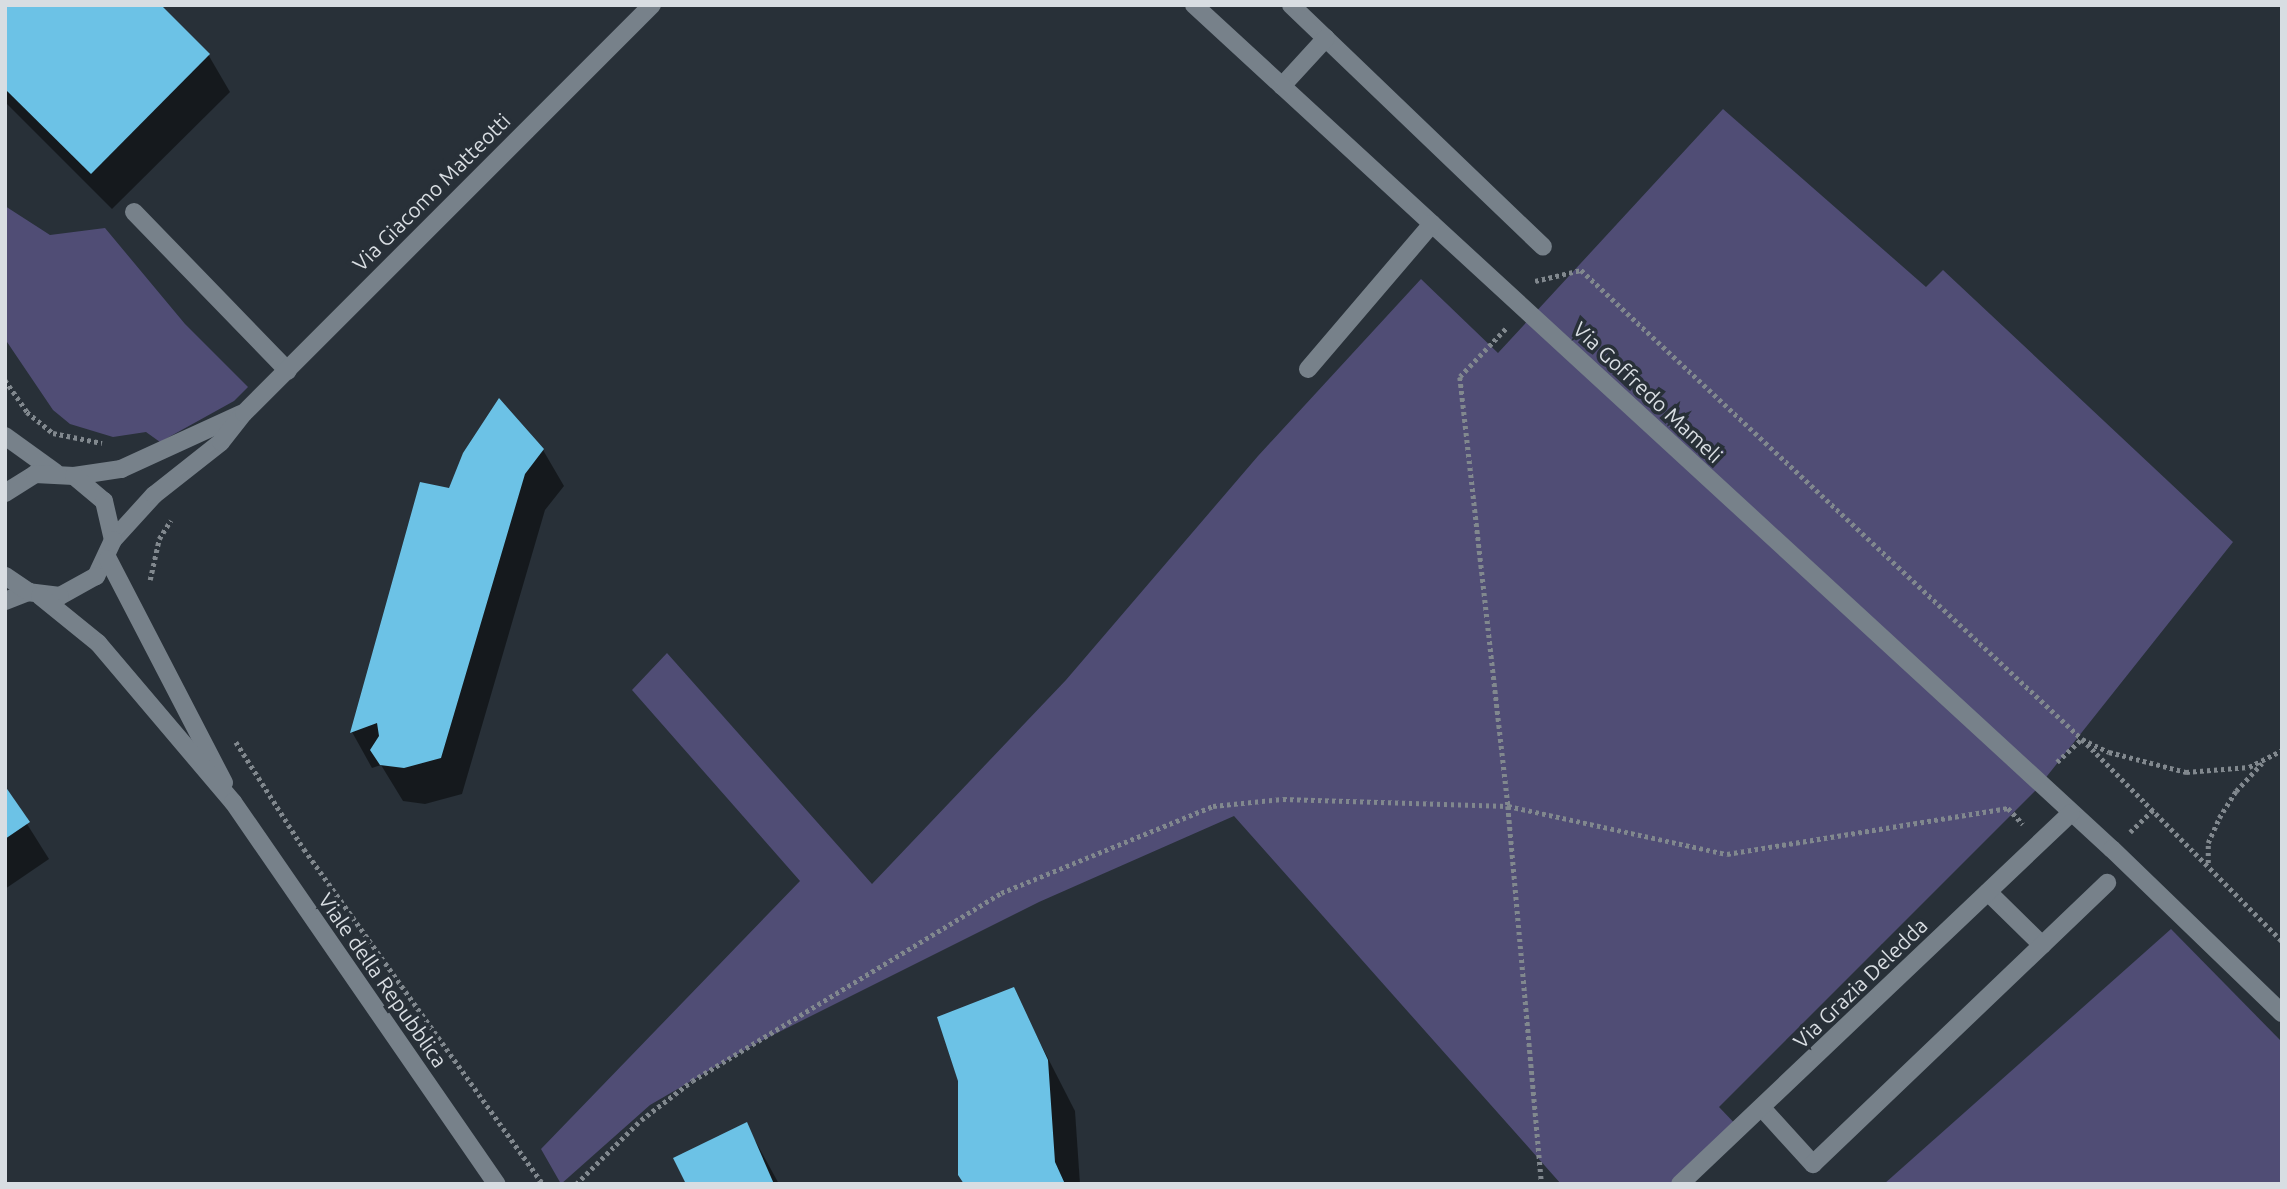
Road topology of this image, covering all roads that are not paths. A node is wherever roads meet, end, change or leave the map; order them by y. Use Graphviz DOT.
graph roads {
  1 [pos="652,5"];
  2 [pos="1194,5"];
  3 [pos="1291,5"];
  4 [pos="1326,38"];
  5 [pos="1282,86"];
  6 [pos="134,212"];
  7 [pos="1432,224"];
  8 [pos="1543,247"];
  9 [pos="1308,369"];
  10 [pos="288,371"];
  11 [pos="244,413"];
  12 [pos="5,436"];
  13 [pos="55,472"];
  14 [pos="74,476"];
  15 [pos="5,493"];
  16 [pos="113,540"];
  17 [pos="108,559"];
  18 [pos="5,576"];
  19 [pos="35,594"];
  20 [pos="5,601"];
  21 [pos="233,802"];
  22 [pos="2071,813"];
  23 [pos="2107,884"];
  24 [pos="1989,892"];
  25 [pos="2042,945"];
  26 [pos="2282,1013"];
  27 [pos="1762,1108"];
  28 [pos="497,1184"];
  29 [pos="1680,1184"];
  1 -- 10 [label="street, Via Giacomo Matteotti"];
  2 -- 5 [label="street, Via Goffredo Mameli"];
  3 -- 4 [label="street"];
  4 -- 5 [label="street"];
  4 -- 8 [label="street"];
  5 -- 7 [label="street, Via Goffredo Mameli"];
  6 -- 10 [label="street"];
  7 -- 9 [label="street"];
  7 -- 22 [label="street, Via Goffredo Mameli"];
  10 -- 11 [label="street, Via Giacomo Matteotti"];
  11 -- 14 [label="street, Via Giacomo Matteotti"];
  11 -- 16 [label="street, Via Giacomo Matteotti"];
  12 -- 13 [label="street"];
  13 -- 14 [label="street"];
  13 -- 15 [label="street"];
  14 -- 16 [label="street"];
  16 -- 17 [label="street"];
  17 -- 19 [label="street"];
  17 -- 21 [label="street, Viale della Repubblica"];
  18 -- 19 [label="street, Viale della Repubblica"];
  19 -- 20 [label="street"];
  19 -- 21 [label="street, Viale della Repubblica"];
  21 -- 28 [label="street, Viale della Repubblica"];
  22 -- 24 [label="street, Via Grazia Deledda"];
  22 -- 26 [label="street, Via Goffredo Mameli"];
  23 -- 25 [label="street"];
  24 -- 25 [label="street"];
  24 -- 27 [label="street, Via Grazia Deledda"];
  25 -- 27 [label="street"];
  27 -- 29 [label="street, Via Grazia Deledda"];
}
